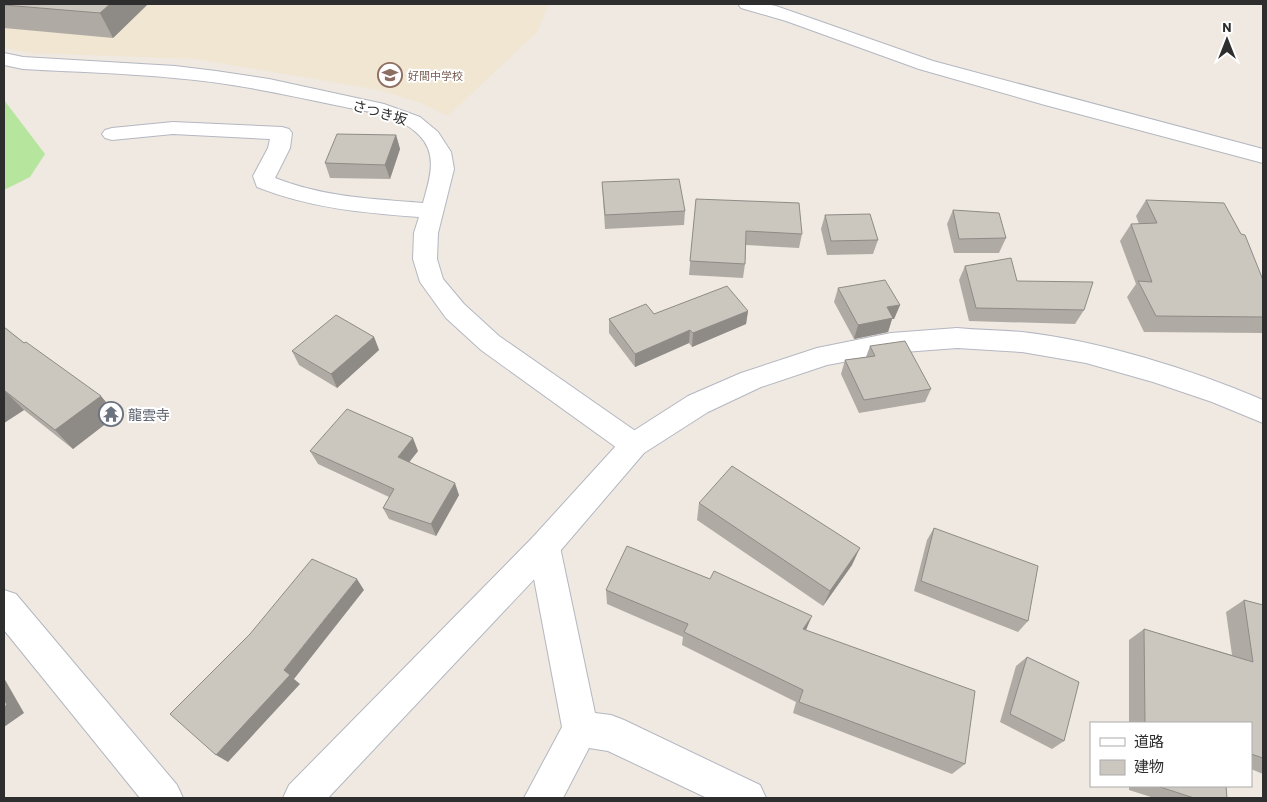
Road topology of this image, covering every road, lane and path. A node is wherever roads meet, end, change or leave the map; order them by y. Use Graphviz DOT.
graph roads {
  1 [pos="747,4"];
  2 [pos="4,59"];
  3 [pos="112,134"];
  4 [pos="1263,156"];
  5 [pos="433,211"];
  6 [pos="1263,412"];
  7 [pos="634,445"];
  8 [pos="544,547"];
  9 [pos="4,606"];
  10 [pos="580,729"];
  11 [pos="157,796"];
  12 [pos="302,798"];
  13 [pos="543,798"];
  14 [pos="747,798"];
  1 -- 4 [label="street"];
  2 -- 5 [label="street, さつき坂"];
  3 -- 5 [label="street"];
  5 -- 7 [label="street, さつき坂"];
  6 -- 7 [label="street"];
  7 -- 8 [label="street"];
  8 -- 10 [label="street"];
  8 -- 12 [label="street"];
  9 -- 11 [label="street"];
  10 -- 13 [label="street"];
  10 -- 14 [label="street"];
}
